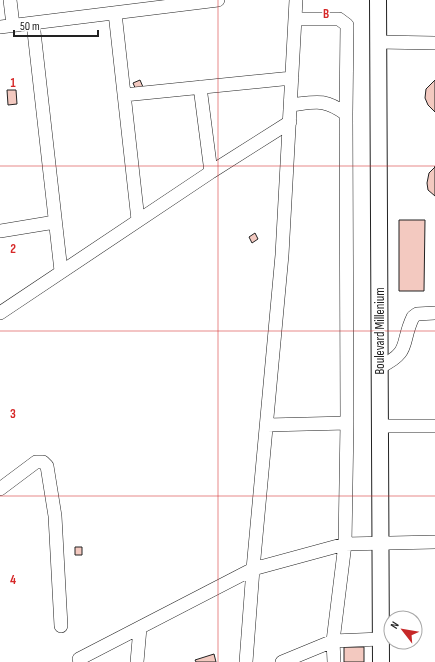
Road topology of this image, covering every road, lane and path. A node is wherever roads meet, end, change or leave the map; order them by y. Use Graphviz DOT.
graph roads {
  1 [pos="10,0"];
  2 [pos="218,0"];
  3 [pos="296,0"];
  4 [pos="378,0"];
  5 [pos="183,2"];
  6 [pos="115,13"];
  7 [pos="295,19"];
  8 [pos="33,23"];
  9 [pos="6,26"];
  10 [pos="378,42"];
  11 [pos="435,43"];
  12 [pos="292,78"];
  13 [pos="200,87"];
  14 [pos="124,95"];
  15 [pos="291,106"];
  16 [pos="346,114"];
  17 [pos="290,122"];
  18 [pos="211,172"];
  19 [pos="138,220"];
  20 [pos="56,222"];
  21 [pos="0,231"];
  22 [pos="61,271"];
  23 [pos="0,313"];
  24 [pos="435,313"];
  25 [pos="380,367"];
  26 [pos="348,423"];
  27 [pos="267,425"];
  28 [pos="380,426"];
  29 [pos="435,426"];
  30 [pos="0,489"];
  31 [pos="435,542"];
  32 [pos="381,543"];
  33 [pos="345,544"];
  34 [pos="253,569"];
  35 [pos="61,626"];
  36 [pos="140,628"];
  37 [pos="381,639"];
  38 [pos="333,641"];
  39 [pos="79,659"];
  40 [pos="137,662"];
  41 [pos="246,662"];
  42 [pos="282,662"];
  43 [pos="334,662"];
  44 [pos="381,662"];
  1 -- 9 [label="street"];
  2 -- 5 [label="street"];
  3 -- 7 [label="street"];
  4 -- 10 [label="main road, Boulevard Millenium"];
  5 -- 6 [label="street"];
  6 -- 8 [label="street"];
  6 -- 14 [label="street"];
  7 -- 12 [label="street"];
  7 -- 16 [label="street"];
  8 -- 9 [label="street"];
  8 -- 20 [label="street"];
  10 -- 11 [label="street"];
  10 -- 25 [label="main road, Boulevard Millenium"];
  12 -- 13 [label="street"];
  12 -- 15 [label="street"];
  13 -- 14 [label="street"];
  13 -- 18 [label="street"];
  14 -- 19 [label="street"];
  15 -- 16 [label="street"];
  15 -- 17 [label="street"];
  16 -- 26 [label="street"];
  17 -- 18 [label="street"];
  17 -- 27 [label="street"];
  18 -- 19 [label="street"];
  19 -- 22 [label="street"];
  20 -- 21 [label="street"];
  20 -- 22 [label="street"];
  22 -- 23 [label="street"];
  24 -- 25 [label="street"];
  25 -- 28 [label="main road, Boulevard Millenium"];
  26 -- 27 [label="street"];
  26 -- 33 [label="street"];
  27 -- 34 [label="street"];
  28 -- 29 [label="street"];
  28 -- 32 [label="main road, Boulevard Millenium"];
  30 -- 35 [label="street"];
  31 -- 32 [label="street"];
  32 -- 33 [label="street"];
  32 -- 37 [label="main road, Boulevard Millenium"];
  33 -- 34 [label="street"];
  33 -- 38 [label="street"];
  34 -- 36 [label="street"];
  34 -- 41 [label="street"];
  36 -- 39 [label="street"];
  36 -- 40 [label="street"];
  37 -- 38 [label="street"];
  37 -- 44 [label="main road, Boulevard Millenium"];
  38 -- 42 [label="street"];
  38 -- 43 [label="street"];
}
